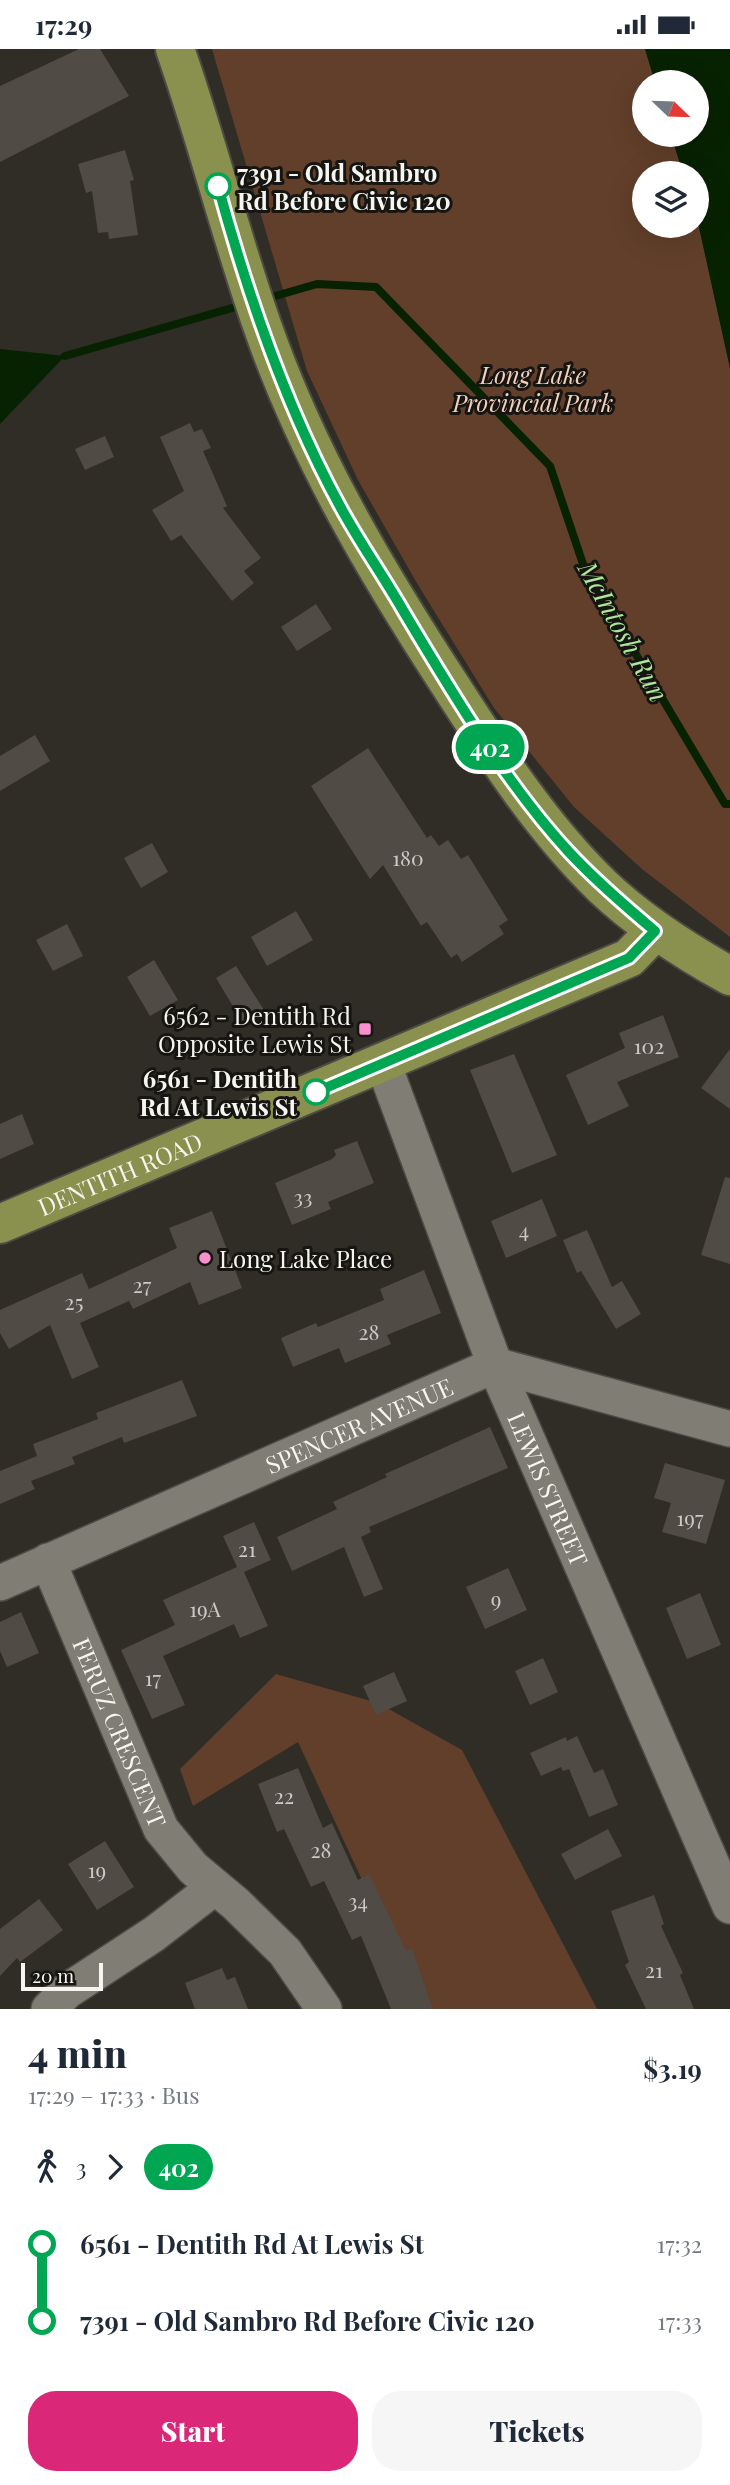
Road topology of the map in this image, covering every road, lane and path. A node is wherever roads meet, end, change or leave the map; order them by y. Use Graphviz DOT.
graph roads {
  1 [pos="175,49"];
  2 [pos="655,931"];
  3 [pos="730,977"];
  4 [pos="383,1063"];
  5 [pos="0,1224"];
  6 [pos="495,1365"];
  7 [pos="730,1429"];
  8 [pos="48,1562"];
  9 [pos="0,1583"];
  10 [pos="215,1887"];
  11 [pos="730,1906"];
  12 [pos="49,2009"];
  13 [pos="324,2009"];
  1 -- 2 [label="main road"];
  2 -- 3 [label="main road"];
  2 -- 4 [label="main road, DENTITH ROAD"];
  4 -- 5 [label="main road, DENTITH ROAD"];
  4 -- 6 [label="street, LEWIS STREET"];
  6 -- 7 [label="street"];
  6 -- 8 [label="street, SPENCER AVENUE"];
  6 -- 11 [label="street, LEWIS STREET"];
  8 -- 9 [label="street, SPENCER AVENUE"];
  8 -- 10 [label="street, FERUZ CRESCENT"];
  10 -- 12 [label="street"];
  10 -- 13 [label="street, FERUZ CRESCENT"];
}
